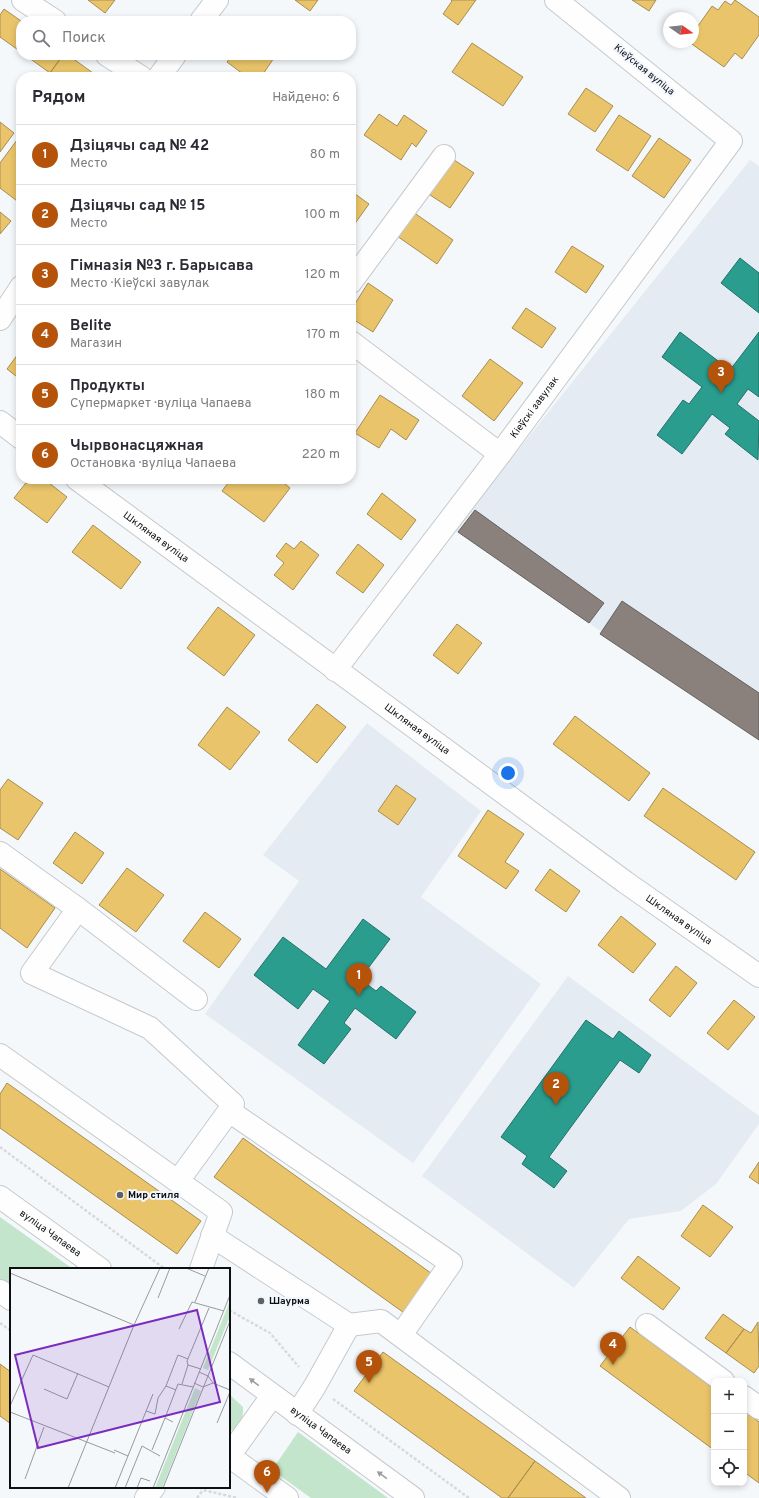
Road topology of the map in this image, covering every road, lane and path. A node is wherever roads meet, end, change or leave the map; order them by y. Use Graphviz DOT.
graph roads {
  1 [pos="23,0"];
  2 [pos="217,0"];
  3 [pos="556,0"];
  4 [pos="47,16"];
  5 [pos="205,16"];
  6 [pos="115,60"];
  7 [pos="171,60"];
  8 [pos="133,72"];
  9 [pos="163,72"];
  10 [pos="731,141"];
  11 [pos="444,156"];
  12 [pos="356,275"];
  13 [pos="16,294"];
  14 [pos="0,319"];
  15 [pos="356,346"];
  16 [pos="0,422"];
  17 [pos="16,434"];
  18 [pos="500,454"];
  19 [pos="84,484"];
  20 [pos="335,670"];
  21 [pos="0,853"];
  22 [pos="78,909"];
  23 [pos="759,976"];
  24 [pos="196,999"];
  25 [pos="0,1055"];
  26 [pos="229,1112"];
  27 [pos="0,1146"];
  28 [pos="178,1181"];
  29 [pos="0,1197"];
  30 [pos="212,1236"];
  31 [pos="99,1268"];
  32 [pos="164,1268"];
  33 [pos="201,1268"];
  34 [pos="0,1291"];
  35 [pos="10,1298"];
  36 [pos="230,1311"];
  37 [pos="0,1323"];
  38 [pos="349,1325"];
  39 [pos="647,1325"];
  40 [pos="10,1330"];
  41 [pos="401,1335"];
  42 [pos="230,1364"];
  43 [pos="719,1378"];
  44 [pos="315,1386"];
  45 [pos="272,1396"];
  46 [pos="747,1399"];
  47 [pos="759,1408"];
  48 [pos="296,1414"];
  49 [pos="230,1455"];
  50 [pos="230,1457"];
  51 [pos="153,1488"];
  52 [pos="203,1490"];
  53 [pos="146,1498"];
  54 [pos="197,1498"];
  55 [pos="238,1498"];
  56 [pos="287,1498"];
  57 [pos="413,1498"];
  58 [pos="469,1498"];
  59 [pos="619,1498"];
  1 -- 4 [label="street"];
  2 -- 5 [label="street"];
  3 -- 10 [label="street, Кіеўская вуліца"];
  6 -- 8 [label="street"];
  7 -- 9 [label="street"];
  10 -- 18 [label="street, Кіеўскі завулак"];
  11 -- 12 [label="street"];
  13 -- 14 [label="street"];
  15 -- 18 [label="street"];
  16 -- 17 [label="street"];
  18 -- 20 [label="street, Кіеўскі завулак"];
  19 -- 20 [label="street, Шкляная вуліца"];
  20 -- 23 [label="street, Шкляная вуліца"];
  21 -- 22 [label="street"];
  22 -- 24 [label="street"];
  22 -- 26 [label="street"];
  25 -- 28 [label="street"];
  26 -- 28 [label="street"];
  26 -- 41 [label="street"];
  27 -- 32 [label="path"];
  28 -- 30 [label="street"];
  29 -- 31 [label="street, вуліца Чапаева"];
  30 -- 33 [label="street"];
  30 -- 38 [label="street"];
  34 -- 35 [label="street"];
  36 -- 44 [label="path"];
  37 -- 40 [label="path"];
  38 -- 41 [label="street"];
  38 -- 44 [label="street"];
  39 -- 43 [label="street"];
  41 -- 59 [label="street"];
  45 -- 42 [label="street, вуліца Чапаева, one-way"];
  44 -- 48 [label="street"];
  44 -- 58 [label="path"];
  45 -- 48 [label="street, вуліца Чапаева"];
  45 -- 49 [label="street"];
  46 -- 47 [label="street"];
  57 -- 48 [label="street, вуліца Чапаева, one-way"];
  50 -- 56 [label="street"];
  51 -- 53 [label="street"];
  52 -- 54 [label="path"];
  52 -- 55 [label="path"];
}
